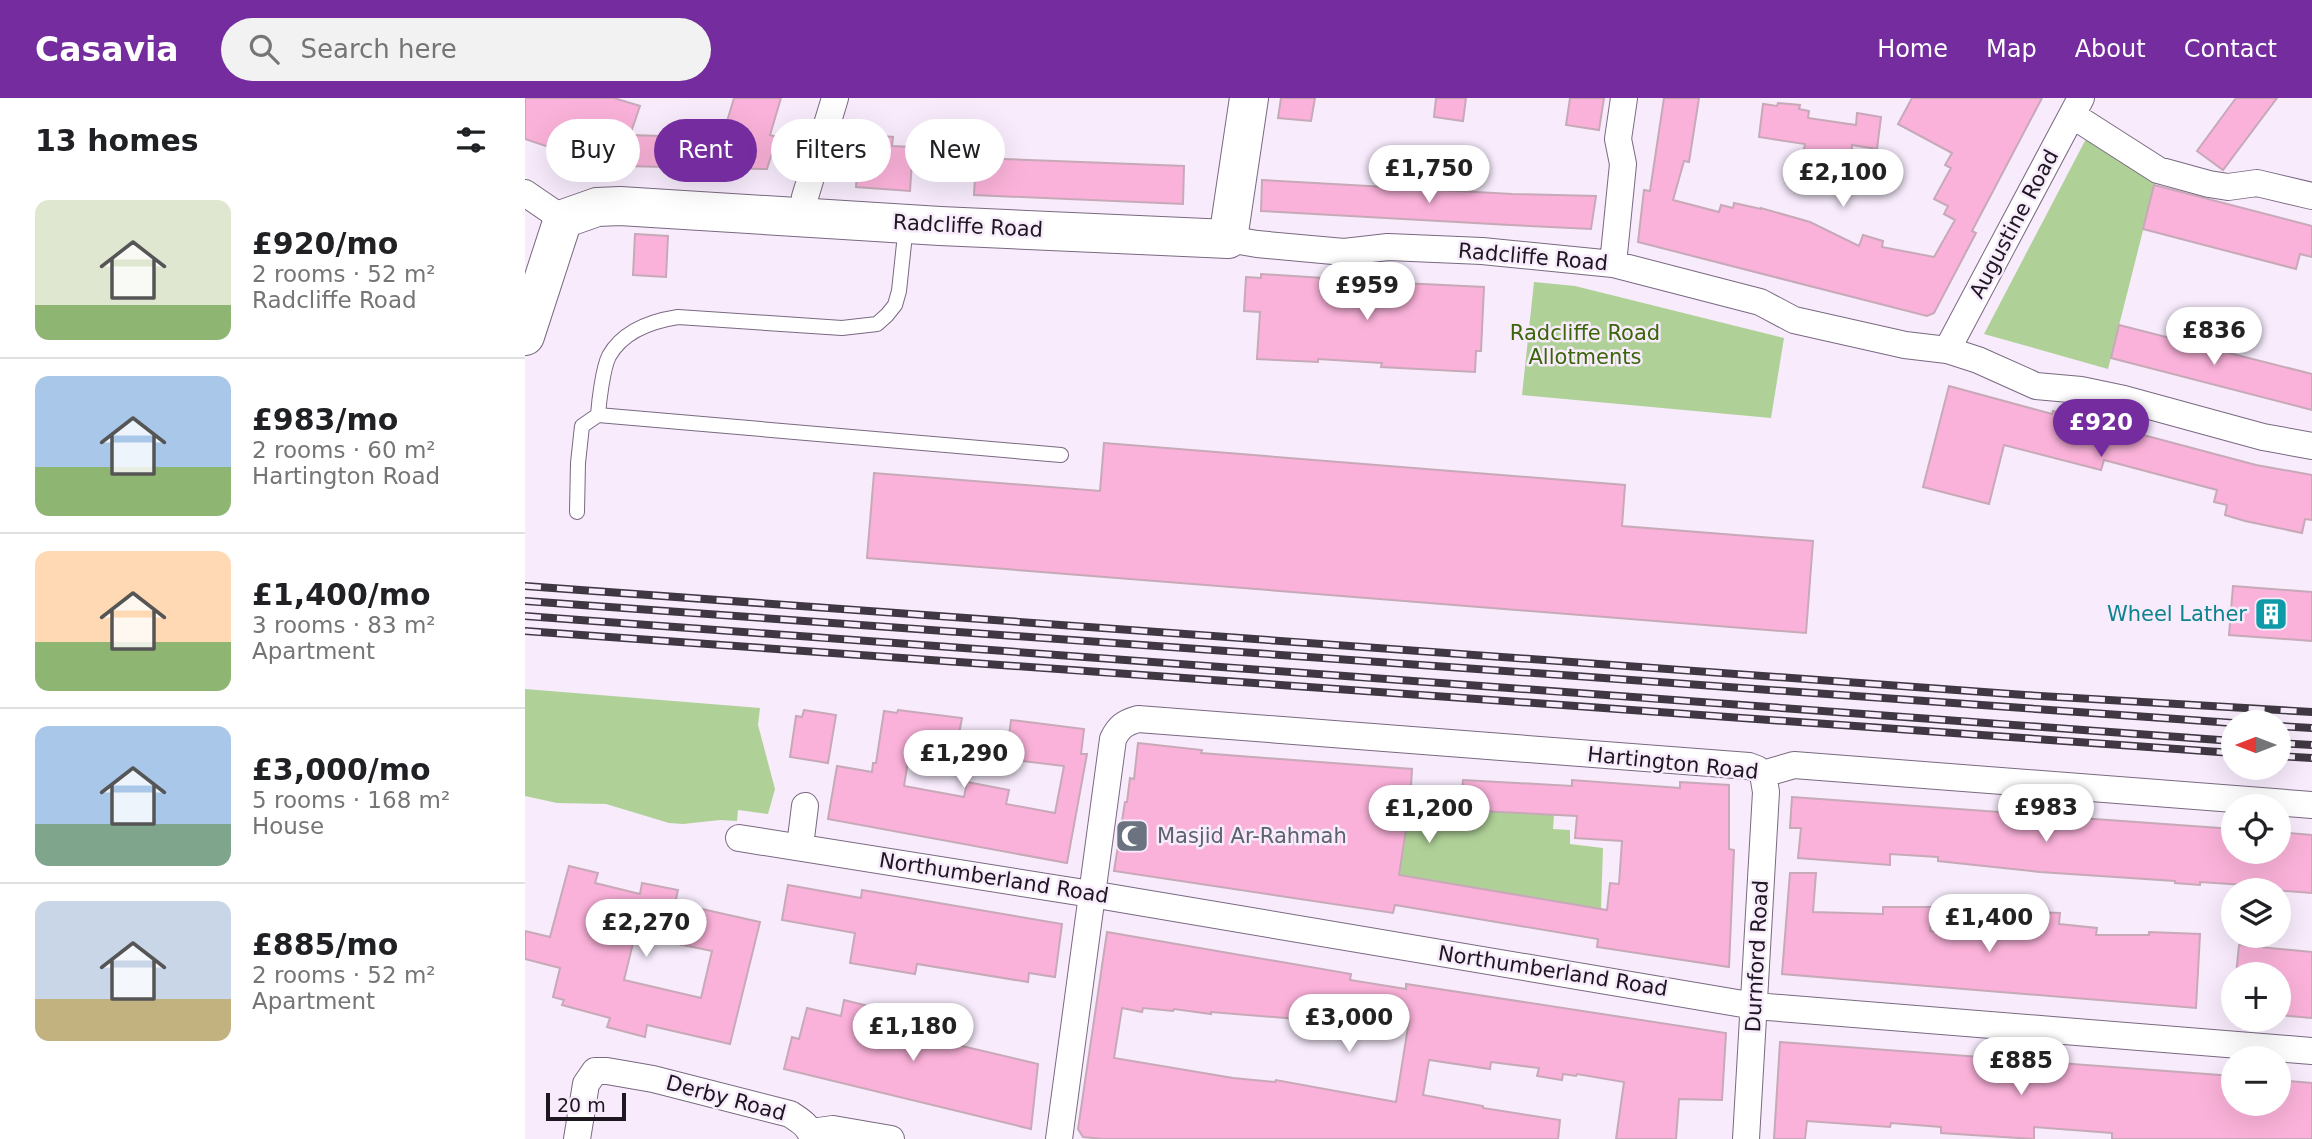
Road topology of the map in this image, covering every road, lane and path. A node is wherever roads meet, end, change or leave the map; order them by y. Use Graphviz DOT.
graph roads {
  1 [pos="835,98"];
  2 [pos="1249,98"];
  3 [pos="1624,98"];
  4 [pos="2077,106"];
  5 [pos="525,193"];
  6 [pos="2312,196"];
  7 [pos="802,217"];
  8 [pos="563,219"];
  9 [pos="906,223"];
  10 [pos="1228,239"];
  11 [pos="1613,264"];
  12 [pos="525,336"];
  13 [pos="1947,350"];
  14 [pos="598,415"];
  15 [pos="2312,446"];
  16 [pos="1061,455"];
  17 [pos="577,512"];
  18 [pos="1763,774"];
  19 [pos="2312,805"];
  20 [pos="805,806"];
  21 [pos="739,838"];
  22 [pos="800,846"];
  23 [pos="1091,894"];
  24 [pos="1755,1006"];
  25 [pos="2312,1051"];
  26 [pos="812,1135"];
  27 [pos="577,1139"];
  28 [pos="891,1139"];
  29 [pos="1059,1139"];
  30 [pos="1746,1139"];
  1 -- 7 [label="street"];
  2 -- 10 [label="street"];
  3 -- 11 [label="street"];
  4 -- 6 [label="street"];
  4 -- 13 [label="street, Augustine Road"];
  5 -- 8 [label="street"];
  7 -- 8 [label="street, Radcliffe Road"];
  7 -- 9 [label="street, Radcliffe Road"];
  8 -- 12 [label="street"];
  9 -- 10 [label="street, Radcliffe Road"];
  9 -- 14 [label="lane"];
  10 -- 11 [label="street, Radcliffe Road"];
  11 -- 13 [label="street, Radcliffe Road"];
  13 -- 15 [label="street, Radcliffe Road"];
  14 -- 16 [label="lane"];
  14 -- 17 [label="lane"];
  18 -- 19 [label="street, Hartington Road"];
  18 -- 23 [label="street, Hartington Road"];
  18 -- 24 [label="street, Durnford Road"];
  20 -- 22 [label="street"];
  21 -- 22 [label="street, Northumberland Road"];
  22 -- 23 [label="street, Northumberland Road"];
  23 -- 24 [label="street, Northumberland Road"];
  23 -- 29 [label="street"];
  24 -- 25 [label="street, Northumberland Road"];
  24 -- 30 [label="street, Durnford Road"];
  26 -- 27 [label="street, Derby Road"];
  26 -- 28 [label="street, Derby Road"];
}
